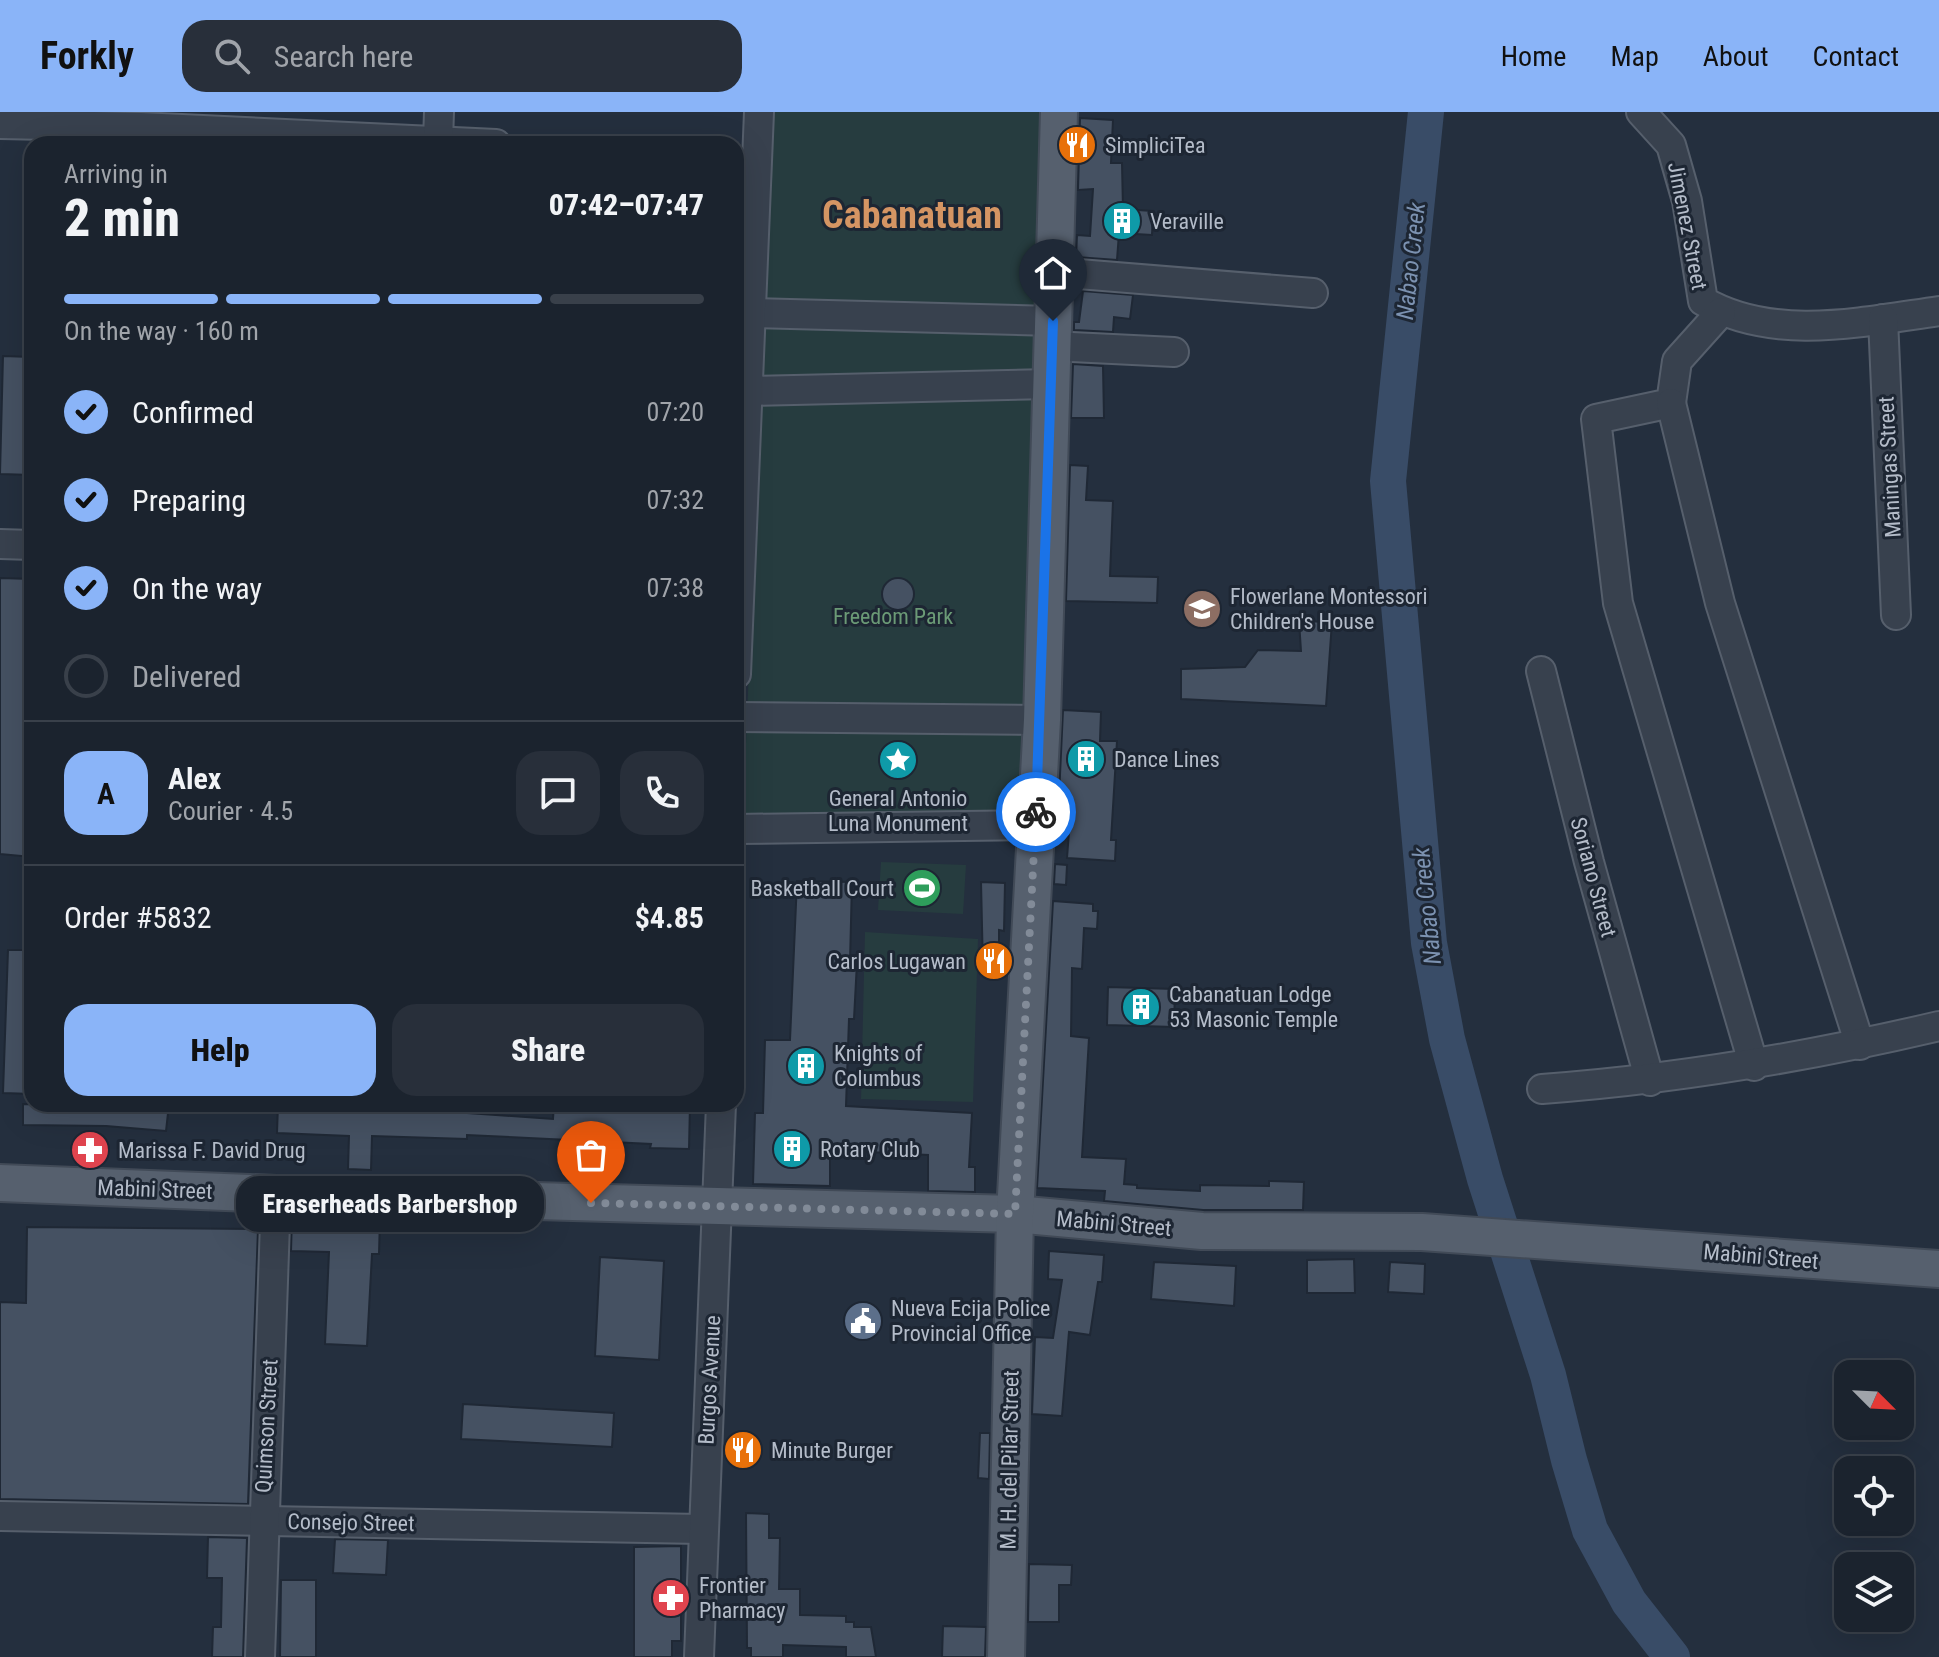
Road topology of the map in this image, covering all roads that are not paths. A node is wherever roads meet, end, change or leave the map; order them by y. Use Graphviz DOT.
graph roads {
  1 [pos="439,112"];
  2 [pos="759,112"];
  3 [pos="1059,112"];
  4 [pos="1641,112"];
  5 [pos="0,124"];
  6 [pos="332,136"];
  7 [pos="438,136"];
  8 [pos="747,148"];
  9 [pos="1054,272"];
  10 [pos="1313,293"];
  11 [pos="1939,311"];
  12 [pos="748,313"];
  13 [pos="1883,319"];
  14 [pos="1714,321"];
  15 [pos="1052,334"];
  16 [pos="1174,352"];
  17 [pos="1050,384"];
  18 [pos="746,391"];
  19 [pos="1671,403"];
  20 [pos="744,448"];
  21 [pos="0,544"];
  22 [pos="24,545"];
  23 [pos="1896,615"];
  24 [pos="1541,671"];
  25 [pos="744,717"];
  26 [pos="1042,720"];
  27 [pos="1035,825"];
  28 [pos="744,829"];
  29 [pos="1939,1026"];
  30 [pos="1860,1045"];
  31 [pos="1754,1066"];
  32 [pos="1650,1081"];
  33 [pos="1542,1089"];
  34 [pos="721,1112"];
  35 [pos="0,1183"];
  36 [pos="276,1194"];
  37 [pos="717,1206"];
  38 [pos="1015,1214"];
  39 [pos="1939,1269"];
  40 [pos="0,1516"];
  41 [pos="262,1520"];
  42 [pos="702,1529"];
  43 [pos="260,1657"];
  44 [pos="699,1657"];
  45 [pos="1006,1657"];
  1 -- 7 [label="street"];
  2 -- 8 [label="street"];
  3 -- 9 [label="main road, M. H. del Pilar Street"];
  4 -- 14 [label="street, Jimenez Street"];
  5 -- 6 [label="street"];
  8 -- 12 [label="street"];
  9 -- 10 [label="street"];
  9 -- 15 [label="main road, M. H. del Pilar Street"];
  11 -- 13 [label="street, Jimenez Street"];
  12 -- 15 [label="street"];
  12 -- 18 [label="street"];
  13 -- 14 [label="street, Jimenez Street"];
  13 -- 23 [label="street, Maningas Street"];
  14 -- 19 [label="street"];
  15 -- 16 [label="street"];
  15 -- 17 [label="main road, M. H. del Pilar Street"];
  17 -- 18 [label="street"];
  17 -- 26 [label="main road, M. H. del Pilar Street"];
  18 -- 20 [label="street"];
  19 -- 30 [label="street"];
  19 -- 31 [label="street"];
  21 -- 22 [label="street"];
  24 -- 32 [label="street, Soriano Street"];
  25 -- 26 [label="street"];
  26 -- 27 [label="main road, M. H. del Pilar Street"];
  27 -- 28 [label="street"];
  27 -- 38 [label="main road, M. H. del Pilar Street"];
  29 -- 30 [label="street"];
  30 -- 31 [label="street"];
  31 -- 32 [label="street"];
  32 -- 33 [label="street"];
  34 -- 37 [label="street, Burgos Avenue"];
  35 -- 36 [label="main road, Mabini Street"];
  36 -- 37 [label="main road, Mabini Street"];
  36 -- 41 [label="street, Quimson Street"];
  37 -- 38 [label="main road, Mabini Street"];
  37 -- 42 [label="street, Burgos Avenue"];
  38 -- 39 [label="main road, Mabini Street"];
  38 -- 45 [label="main road, M. H. del Pilar Street"];
  40 -- 41 [label="street, Consejo Street"];
  41 -- 42 [label="street, Consejo Street"];
  41 -- 43 [label="street, Quimson Street"];
  42 -- 44 [label="street, Burgos Avenue"];
}
